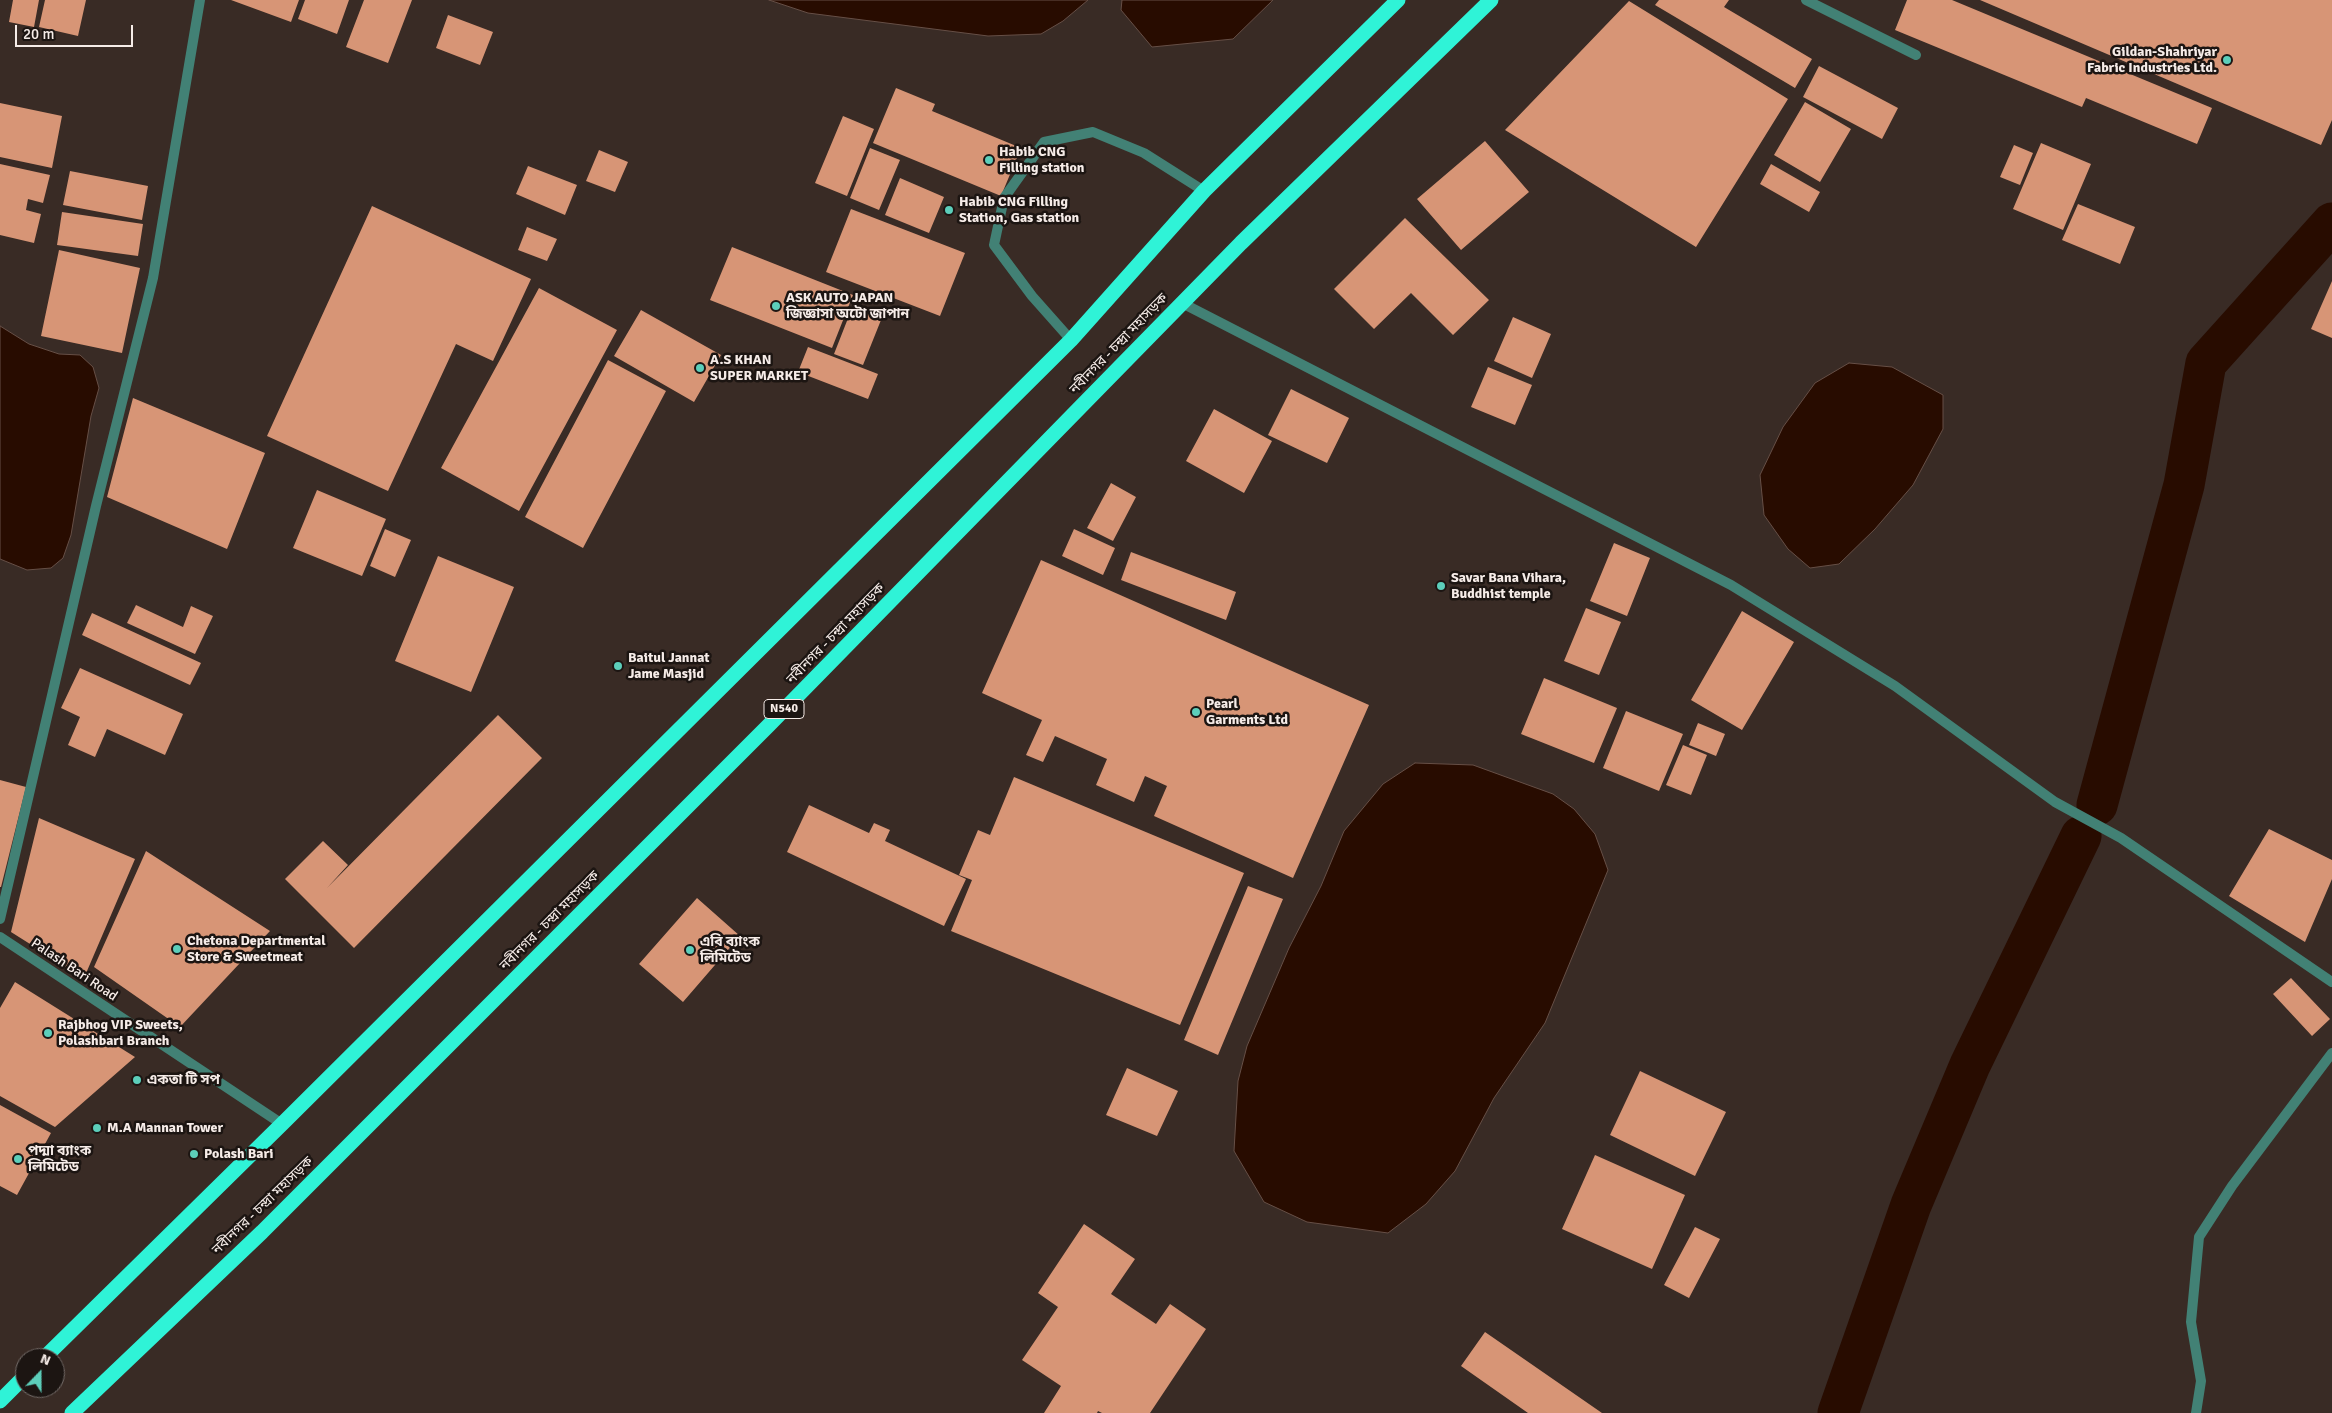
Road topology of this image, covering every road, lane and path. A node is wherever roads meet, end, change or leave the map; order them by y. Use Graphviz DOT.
graph roads {
  1 [pos="200,0"];
  2 [pos="1398,0"];
  3 [pos="1491,0"];
  4 [pos="1806,0"];
  5 [pos="1916,55"];
  6 [pos="1204,191"];
  7 [pos="1182,303"];
  8 [pos="1071,340"];
  9 [pos="0,919"];
  10 [pos="0,937"];
  11 [pos="2332,982"];
  12 [pos="2332,1053"];
  13 [pos="282,1124"];
  14 [pos="54,1348"];
  15 [pos="15,1386"];
  16 [pos="0,1401"];
  17 [pos="72,1413"];
  18 [pos="2196,1413"];
  1 -- 9 [label="street"];
  2 -- 6 [label="highway"];
  3 -- 7 [label="highway, নবীনগর - চন্দ্রা মহাসড়ক / N540"];
  4 -- 5 [label="street"];
  6 -- 8 [label="highway"];
  6 -- 8 [label="street"];
  7 -- 11 [label="street"];
  7 -- 17 [label="highway, নবীনগর - চন্দ্রা মহাসড়ক / N540"];
  8 -- 13 [label="highway"];
  10 -- 13 [label="street, Palash Bari Road"];
  12 -- 18 [label="street"];
  13 -- 14 [label="highway"];
  15 -- 16 [label="highway"];
}
